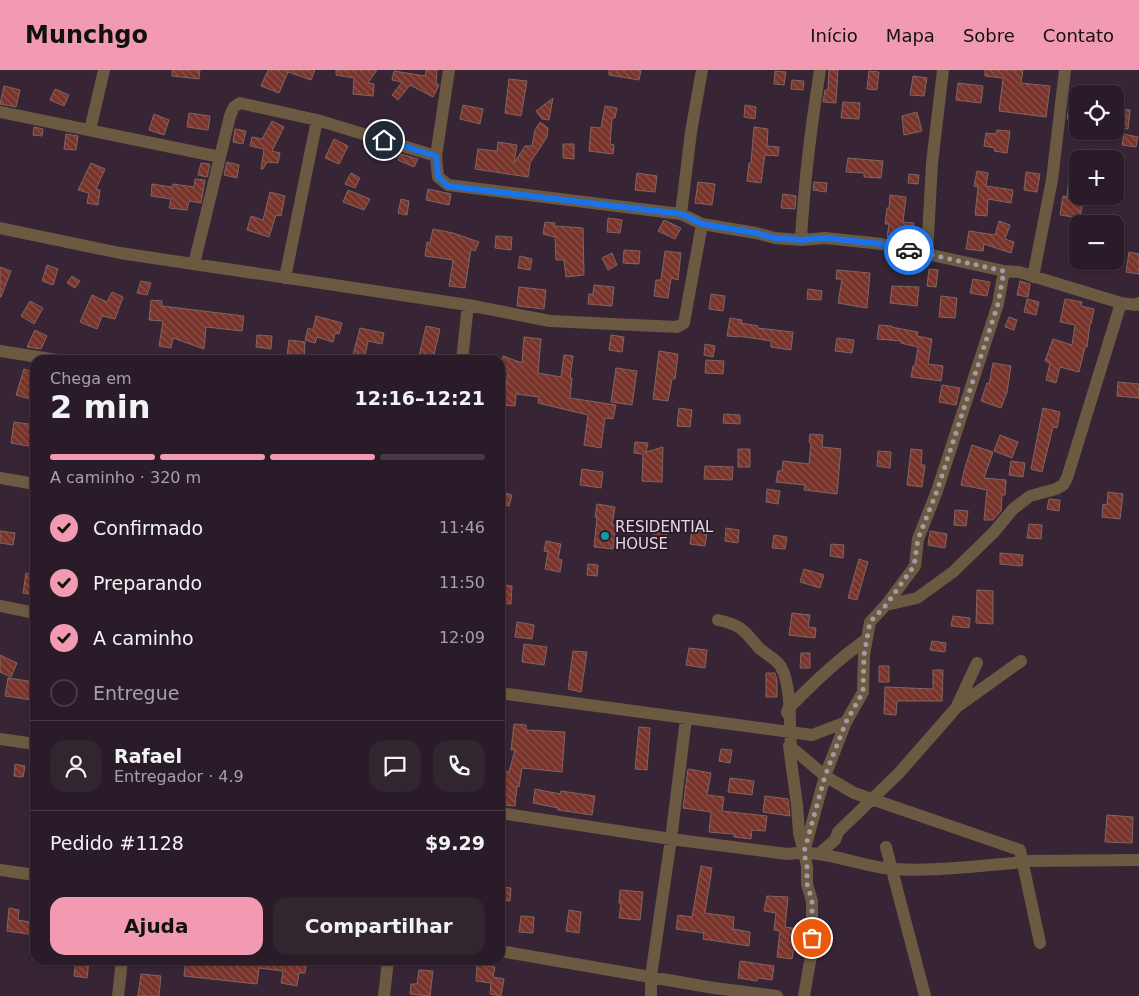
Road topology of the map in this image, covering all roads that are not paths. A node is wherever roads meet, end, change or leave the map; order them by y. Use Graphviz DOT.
graph roads {
  1 [pos="104,70"];
  2 [pos="449,70"];
  3 [pos="702,70"];
  4 [pos="820,70"];
  5 [pos="943,70"];
  6 [pos="1065,70"];
  7 [pos="0,112"];
  8 [pos="317,120"];
  9 [pos="90,130"];
  10 [pos="220,156"];
  11 [pos="436,156"];
  12 [pos="682,214"];
  13 [pos="702,224"];
  14 [pos="0,228"];
  15 [pos="802,240"];
  16 [pos="926,254"];
  17 [pos="194,264"];
  18 [pos="1004,271"];
  19 [pos="1034,277"];
  20 [pos="285,278"];
  21 [pos="1121,302"];
  22 [pos="1139,303"];
  23 [pos="468,305"];
  24 [pos="0,351"];
  25 [pos="463,355"];
  26 [pos="30,356"];
  27 [pos="0,478"];
  28 [pos="30,483"];
  29 [pos="886,605"];
  30 [pos="0,606"];
  31 [pos="30,611"];
  32 [pos="718,620"];
  33 [pos="867,639"];
  34 [pos="1021,661"];
  35 [pos="977,663"];
  36 [pos="505,694"];
  37 [pos="788,708"];
  38 [pos="956,708"];
  39 [pos="686,718"];
  40 [pos="846,722"];
  41 [pos="768,729"];
  42 [pos="789,732"];
  43 [pos="0,739"];
  44 [pos="30,743"];
  45 [pos="791,747"];
  46 [pos="825,776"];
  47 [pos="873,799"];
  48 [pos="505,814"];
  49 [pos="672,839"];
  50 [pos="886,847"];
  51 [pos="804,852"];
  52 [pos="820,853"];
  53 [pos="1139,860"];
  54 [pos="1024,861"];
  55 [pos="890,868"];
  56 [pos="0,870"];
  57 [pos="30,874"];
  58 [pos="1040,943"];
  59 [pos="505,952"];
  60 [pos="121,965"];
  61 [pos="387,965"];
  62 [pos="651,976"];
  63 [pos="118,996"];
  64 [pos="384,996"];
  65 [pos="651,996"];
  66 [pos="777,996"];
  67 [pos="804,996"];
  68 [pos="925,996"];
  1 -- 9 [label="street"];
  2 -- 11 [label="street"];
  3 -- 12 [label="street"];
  4 -- 15 [label="street"];
  5 -- 16 [label="street"];
  6 -- 19 [label="street"];
  7 -- 9 [label="street"];
  8 -- 10 [label="street"];
  8 -- 11 [label="street"];
  8 -- 20 [label="street"];
  9 -- 10 [label="street"];
  10 -- 17 [label="street"];
  11 -- 12 [label="street"];
  12 -- 13 [label="street"];
  13 -- 15 [label="street"];
  13 -- 23 [label="street"];
  14 -- 17 [label="street"];
  15 -- 16 [label="street"];
  16 -- 18 [label="street"];
  17 -- 20 [label="street"];
  18 -- 19 [label="street"];
  18 -- 29 [label="street"];
  19 -- 21 [label="street"];
  20 -- 23 [label="street"];
  21 -- 22 [label="street"];
  21 -- 29 [label="street"];
  23 -- 25 [label="street"];
  24 -- 26 [label="street"];
  27 -- 28 [label="street"];
  29 -- 33 [label="street"];
  30 -- 31 [label="street"];
  32 -- 37 [label="street"];
  33 -- 37 [label="street"];
  33 -- 40 [label="street"];
  34 -- 38 [label="street"];
  35 -- 38 [label="street"];
  36 -- 39 [label="street"];
  37 -- 41 [label="street"];
  37 -- 42 [label="street"];
  38 -- 47 [label="street"];
  39 -- 41 [label="street"];
  39 -- 49 [label="street"];
  40 -- 42 [label="street"];
  40 -- 46 [label="street"];
  41 -- 42 [label="street"];
  41 -- 45 [label="street"];
  42 -- 45 [label="street"];
  43 -- 44 [label="street"];
  45 -- 46 [label="street"];
  45 -- 51 [label="street"];
  46 -- 47 [label="street"];
  46 -- 51 [label="street"];
  47 -- 52 [label="street"];
  47 -- 54 [label="street"];
  48 -- 49 [label="street"];
  49 -- 51 [label="street"];
  49 -- 62 [label="street"];
  50 -- 55 [label="street"];
  51 -- 52 [label="street"];
  51 -- 67 [label="street"];
  52 -- 55 [label="street"];
  53 -- 54 [label="street"];
  54 -- 55 [label="street"];
  54 -- 58 [label="street"];
  55 -- 68 [label="street"];
  56 -- 57 [label="street"];
  59 -- 62 [label="street"];
  60 -- 63 [label="street"];
  61 -- 64 [label="street"];
  62 -- 65 [label="street"];
  62 -- 66 [label="street"];
}
